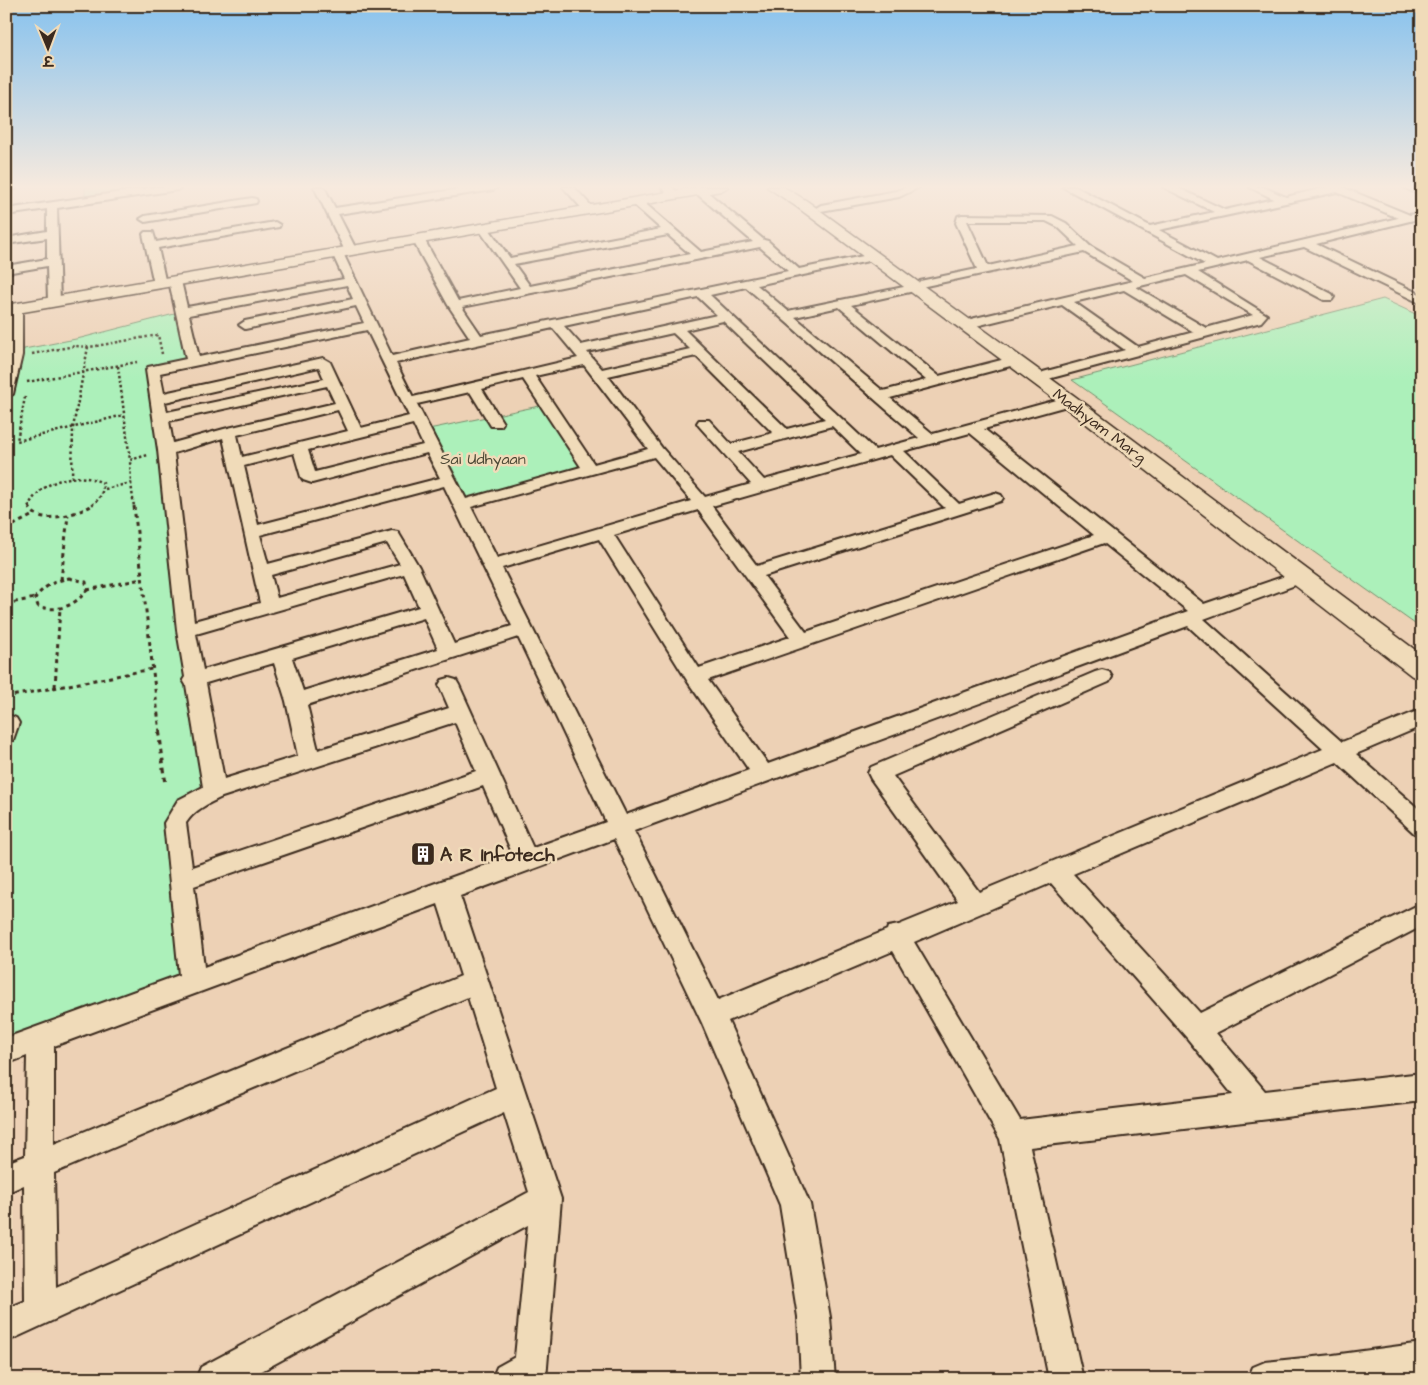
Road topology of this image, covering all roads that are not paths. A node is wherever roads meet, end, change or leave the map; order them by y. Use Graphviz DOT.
graph roads {
  1 [pos="53,252"];
  2 [pos="155,252"];
  3 [pos="345,252"];
  4 [pos="425,252"];
  5 [pos="500,252"];
  6 [pos="562,252"];
  7 [pos="693,252"];
  8 [pos="716,252"];
  9 [pos="773,252"];
  10 [pos="867,252"];
  11 [pos="876,252"];
  12 [pos="975,252"];
  13 [pos="1070,252"];
  14 [pos="1092,252"];
  15 [pos="1191,252"];
  16 [pos="1267,252"];
  17 [pos="1325,252"];
  18 [pos="697,255"];
  19 [pos="1249,256"];
  20 [pos="874,257"];
  21 [pos="53,262"];
  22 [pos="507,262"];
  23 [pos="1214,264"];
  24 [pos="6,270"];
  25 [pos="984,271"];
  26 [pos="1187,271"];
  27 [pos="797,273"];
  28 [pos="351,281"];
  29 [pos="168,282"];
  30 [pos="1144,282"];
  31 [pos="749,284"];
  32 [pos="919,286"];
  33 [pos="1126,286"];
  34 [pos="527,290"];
  35 [pos="701,294"];
  36 [pos="1328,297"];
  37 [pos="1064,300"];
  38 [pos="1422,300"];
  39 [pos="360,301"];
  40 [pos="54,302"];
  41 [pos="238,302"];
  42 [pos="841,303"];
  43 [pos="454,305"];
  44 [pos="11,309"];
  45 [pos="182,312"];
  46 [pos="785,315"];
  47 [pos="725,317"];
  48 [pos="976,322"];
  49 [pos="556,324"];
  50 [pos="245,325"];
  51 [pos="372,325"];
  52 [pos="676,328"];
  53 [pos="1203,332"];
  54 [pos="478,340"];
  55 [pos="253,349"];
  56 [pos="699,351"];
  57 [pos="1135,351"];
  58 [pos="11,355"];
  59 [pos="582,355"];
  60 [pos="388,361"];
  61 [pos="1012,361"];
  62 [pos="193,362"];
  63 [pos="526,374"];
  64 [pos="598,374"];
  65 [pos="1048,375"];
  66 [pos="332,381"];
  67 [pos="936,381"];
  68 [pos="474,387"];
  69 [pos="6,394"];
  70 [pos="880,396"];
  71 [pos="1069,401"];
  72 [pos="343,405"];
  73 [pos="160,409"];
  74 [pos="413,410"];
  75 [pos="834,421"];
  76 [pos="496,423"];
  77 [pos="704,423"];
  78 [pos="972,427"];
  79 [pos="230,432"];
  80 [pos="356,433"];
  81 [pos="784,435"];
  82 [pos="929,438"];
  83 [pos="300,447"];
  84 [pos="432,447"];
  85 [pos="893,449"];
  86 [pos="166,450"];
  87 [pos="657,450"];
  88 [pos="727,450"];
  89 [pos="871,455"];
  90 [pos="236,463"];
  91 [pos="590,469"];
  92 [pos="449,480"];
  93 [pos="761,486"];
  94 [pos="995,498"];
  95 [pos="702,504"];
  96 [pos="461,506"];
  97 [pos="956,510"];
  98 [pos="251,532"];
  99 [pos="604,533"];
  100 [pos="1107,536"];
  101 [pos="492,565"];
  102 [pos="410,567"];
  103 [pos="261,572"];
  104 [pos="753,572"];
  105 [pos="1300,577"];
  106 [pos="270,607"];
  107 [pos="430,610"];
  108 [pos="1196,615"];
  109 [pos="523,629"];
  110 [pos="186,630"];
  111 [pos="803,641"];
  112 [pos="1422,647"];
  113 [pos="449,653"];
  114 [pos="281,654"];
  115 [pos="1422,669"];
  116 [pos="695,677"];
  117 [pos="1102,677"];
  118 [pos="193,680"];
  119 [pos="449,685"];
  120 [pos="296,701"];
  121 [pos="461,712"];
  122 [pos="1422,717"];
  123 [pos="6,724"];
  124 [pos="6,734"];
  125 [pos="1340,750"];
  126 [pos="310,761"];
  127 [pos="763,774"];
  128 [pos="488,776"];
  129 [pos="215,791"];
  130 [pos="1422,826"];
  131 [pos="621,828"];
  132 [pos="527,861"];
  133 [pos="1054,870"];
  134 [pos="182,880"];
  135 [pos="446,890"];
  136 [pos="973,903"];
  137 [pos="1422,914"];
  138 [pos="898,935"];
  139 [pos="475,982"];
  140 [pos="193,984"];
  141 [pos="712,1015"];
  142 [pos="1196,1029"];
  143 [pos="41,1039"];
  144 [pos="6,1051"];
  145 [pos="1422,1087"];
  146 [pos="513,1095"];
  147 [pos="1260,1107"];
  148 [pos="1013,1135"];
  149 [pos="39,1165"];
  150 [pos="6,1178"];
  151 [pos="546,1199"];
  152 [pos="41,1310"];
  153 [pos="6,1326"];
  154 [pos="1422,1359"];
  155 [pos="523,1375"];
  156 [pos="1334,1375"];
  157 [pos="213,1379"];
  158 [pos="818,1379"];
  159 [pos="1066,1379"];
  160 [pos="1265,1379"];
  1 -- 21 [label="street"];
  2 -- 29 [label="street"];
  3 -- 28 [label="street"];
  3 -- 29 [label="street"];
  4 -- 43 [label="street"];
  5 -- 22 [label="street"];
  6 -- 22 [label="street"];
  7 -- 18 [label="street"];
  8 -- 18 [label="street"];
  9 -- 27 [label="street"];
  10 -- 20 [label="street, Madhyam Marg"];
  11 -- 32 [label="street, Madhyam Marg"];
  12 -- 25 [label="street"];
  13 -- 25 [label="street"];
  14 -- 30 [label="street"];
  15 -- 23 [label="street"];
  16 -- 19 [label="street"];
  17 -- 38 [label="street"];
  18 -- 34 [label="street"];
  19 -- 23 [label="street"];
  19 -- 36 [label="street"];
  20 -- 27 [label="street"];
  20 -- 32 [label="street, Madhyam Marg"];
  21 -- 24 [label="street"];
  21 -- 40 [label="street"];
  22 -- 34 [label="street"];
  23 -- 26 [label="street"];
  25 -- 32 [label="street"];
  26 -- 30 [label="street"];
  26 -- 53 [label="street"];
  27 -- 31 [label="street"];
  28 -- 39 [label="street"];
  28 -- 41 [label="street"];
  29 -- 40 [label="street"];
  29 -- 45 [label="street"];
  30 -- 33 [label="street"];
  31 -- 35 [label="street"];
  31 -- 46 [label="street"];
  32 -- 42 [label="street"];
  32 -- 48 [label="street, Madhyam Marg"];
  32 -- 61 [label="street, Madhyam Marg"];
  33 -- 37 [label="street"];
  33 -- 53 [label="street"];
  34 -- 43 [label="street"];
  35 -- 47 [label="street"];
  35 -- 49 [label="street"];
  37 -- 48 [label="street"];
  37 -- 57 [label="street"];
  39 -- 50 [label="street"];
  39 -- 51 [label="street"];
  40 -- 44 [label="street"];
  41 -- 45 [label="street"];
  41 -- 50 [label="street"];
  42 -- 46 [label="street"];
  42 -- 67 [label="street"];
  43 -- 54 [label="street"];
  44 -- 58 [label="street"];
  45 -- 62 [label="street"];
  46 -- 70 [label="street"];
  47 -- 52 [label="street"];
  47 -- 75 [label="street"];
  48 -- 65 [label="street, Madhyam Marg"];
  49 -- 54 [label="street"];
  49 -- 59 [label="street"];
  50 -- 55 [label="street"];
  51 -- 55 [label="street"];
  51 -- 60 [label="street"];
  52 -- 56 [label="street"];
  52 -- 59 [label="street"];
  53 -- 57 [label="street"];
  54 -- 60 [label="street"];
  55 -- 62 [label="street"];
  56 -- 64 [label="street"];
  56 -- 81 [label="street"];
  57 -- 65 [label="street"];
  58 -- 69 [label="street"];
  59 -- 63 [label="street"];
  59 -- 64 [label="street"];
  60 -- 74 [label="street"];
  61 -- 67 [label="street"];
  61 -- 71 [label="street, Madhyam Marg"];
  62 -- 73 [label="street"];
  63 -- 68 [label="street"];
  63 -- 91 [label="street"];
  64 -- 87 [label="street"];
  65 -- 112 [label="street, Madhyam Marg"];
  66 -- 72 [label="street"];
  66 -- 73 [label="street"];
  66 -- 73 [label="street"];
  67 -- 70 [label="street"];
  68 -- 74 [label="street"];
  68 -- 76 [label="street"];
  70 -- 82 [label="street"];
  71 -- 78 [label="street"];
  71 -- 105 [label="street, Madhyam Marg"];
  72 -- 79 [label="street"];
  72 -- 80 [label="street"];
  73 -- 86 [label="street"];
  74 -- 80 [label="street"];
  74 -- 84 [label="street"];
  75 -- 81 [label="street"];
  75 -- 89 [label="street"];
  77 -- 88 [label="street"];
  78 -- 82 [label="street"];
  78 -- 100 [label="street"];
  79 -- 86 [label="street"];
  79 -- 90 [label="street"];
  80 -- 83 [label="street"];
  81 -- 88 [label="street"];
  82 -- 85 [label="street"];
  83 -- 84 [label="street"];
  83 -- 90 [label="street"];
  84 -- 92 [label="street"];
  85 -- 89 [label="street"];
  85 -- 97 [label="street"];
  86 -- 110 [label="street"];
  87 -- 91 [label="street"];
  87 -- 95 [label="street"];
  88 -- 93 [label="street"];
  89 -- 93 [label="street"];
  90 -- 98 [label="street"];
  91 -- 96 [label="street"];
  92 -- 96 [label="street"];
  92 -- 98 [label="street"];
  93 -- 95 [label="street"];
  94 -- 97 [label="street"];
  95 -- 99 [label="street"];
  95 -- 104 [label="street"];
  96 -- 101 [label="street"];
  97 -- 104 [label="street"];
  98 -- 103 [label="street"];
  99 -- 101 [label="street"];
  99 -- 116 [label="street"];
  100 -- 108 [label="street"];
  100 -- 111 [label="street"];
  101 -- 109 [label="street"];
  102 -- 103 [label="street"];
  102 -- 106 [label="street"];
  102 -- 107 [label="street"];
  103 -- 106 [label="street"];
  104 -- 111 [label="street"];
  105 -- 108 [label="street"];
  105 -- 115 [label="street, Madhyam Marg"];
  106 -- 110 [label="street"];
  107 -- 113 [label="street"];
  107 -- 114 [label="street"];
  108 -- 125 [label="street"];
  108 -- 127 [label="street"];
  109 -- 113 [label="street"];
  109 -- 131 [label="street"];
  110 -- 118 [label="street"];
  111 -- 116 [label="street"];
  113 -- 120 [label="street"];
  114 -- 118 [label="street"];
  114 -- 120 [label="street"];
  116 -- 127 [label="street"];
  117 -- 136 [label="street"];
  118 -- 129 [label="street"];
  119 -- 121 [label="street"];
  120 -- 126 [label="street"];
  121 -- 126 [label="street"];
  121 -- 128 [label="street"];
  122 -- 125 [label="street"];
  123 -- 124 [label="street"];
  125 -- 130 [label="street"];
  125 -- 133 [label="street"];
  126 -- 129 [label="street"];
  127 -- 131 [label="street"];
  128 -- 132 [label="street"];
  128 -- 134 [label="street"];
  129 -- 134 [label="street"];
  131 -- 132 [label="street"];
  131 -- 141 [label="street"];
  132 -- 135 [label="street"];
  133 -- 136 [label="street"];
  133 -- 142 [label="street"];
  134 -- 140 [label="street"];
  135 -- 139 [label="street"];
  135 -- 140 [label="street"];
  136 -- 138 [label="street"];
  137 -- 142 [label="street"];
  138 -- 141 [label="street"];
  138 -- 148 [label="street"];
  139 -- 146 [label="street"];
  139 -- 149 [label="street"];
  140 -- 143 [label="street"];
  141 -- 158 [label="street"];
  142 -- 147 [label="street"];
  143 -- 144 [label="street"];
  143 -- 149 [label="street"];
  145 -- 147 [label="street"];
  146 -- 151 [label="street"];
  146 -- 152 [label="street"];
  147 -- 148 [label="street"];
  148 -- 159 [label="street"];
  149 -- 150 [label="street"];
  149 -- 152 [label="street"];
  151 -- 155 [label="street"];
  151 -- 157 [label="street"];
  152 -- 153 [label="street"];
  154 -- 156 [label="street"];
  156 -- 160 [label="street"];
}
